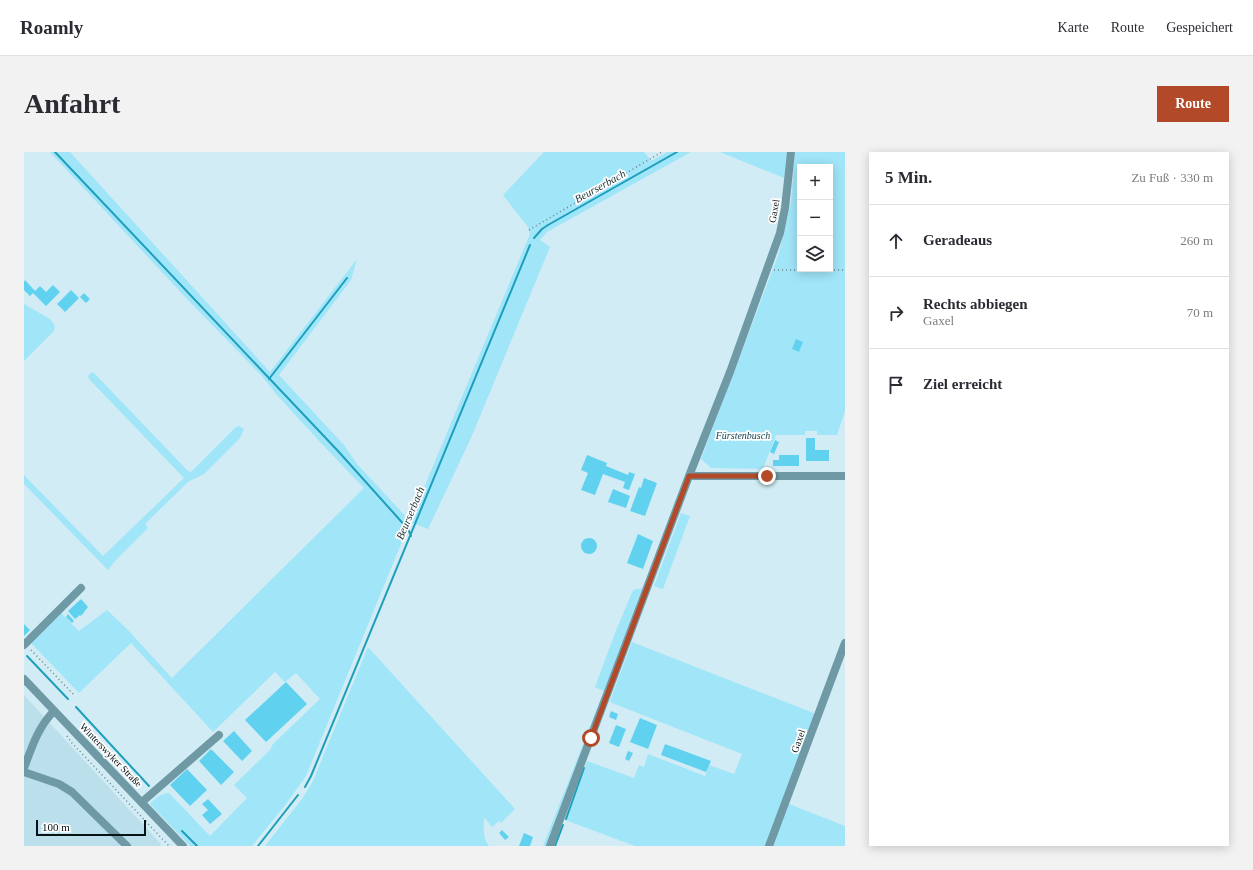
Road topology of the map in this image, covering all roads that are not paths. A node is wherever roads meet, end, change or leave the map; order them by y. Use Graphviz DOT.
graph roads {
  1 [pos="791,152"];
  2 [pos="689,476"];
  3 [pos="845,476"];
  4 [pos="81,588"];
  5 [pos="845,643"];
  6 [pos="25,645"];
  7 [pos="24,679"];
  8 [pos="54,711"];
  9 [pos="219,734"];
  10 [pos="24,768"];
  11 [pos="24,772"];
  12 [pos="142,802"];
  13 [pos="127,846"];
  14 [pos="183,846"];
  15 [pos="550,846"];
  16 [pos="769,846"];
  1 -- 2 [label="street, Gaxel"];
  2 -- 3 [label="street"];
  2 -- 15 [label="street, Gaxel"];
  4 -- 6 [label="street"];
  5 -- 16 [label="street, Gaxel"];
  7 -- 8 [label="street, Winterswyker Straße"];
  8 -- 10 [label="street"];
  8 -- 12 [label="street, Winterswyker Straße"];
  9 -- 12 [label="street"];
  11 -- 13 [label="street"];
  12 -- 14 [label="street, Winterswyker Straße"];
}
